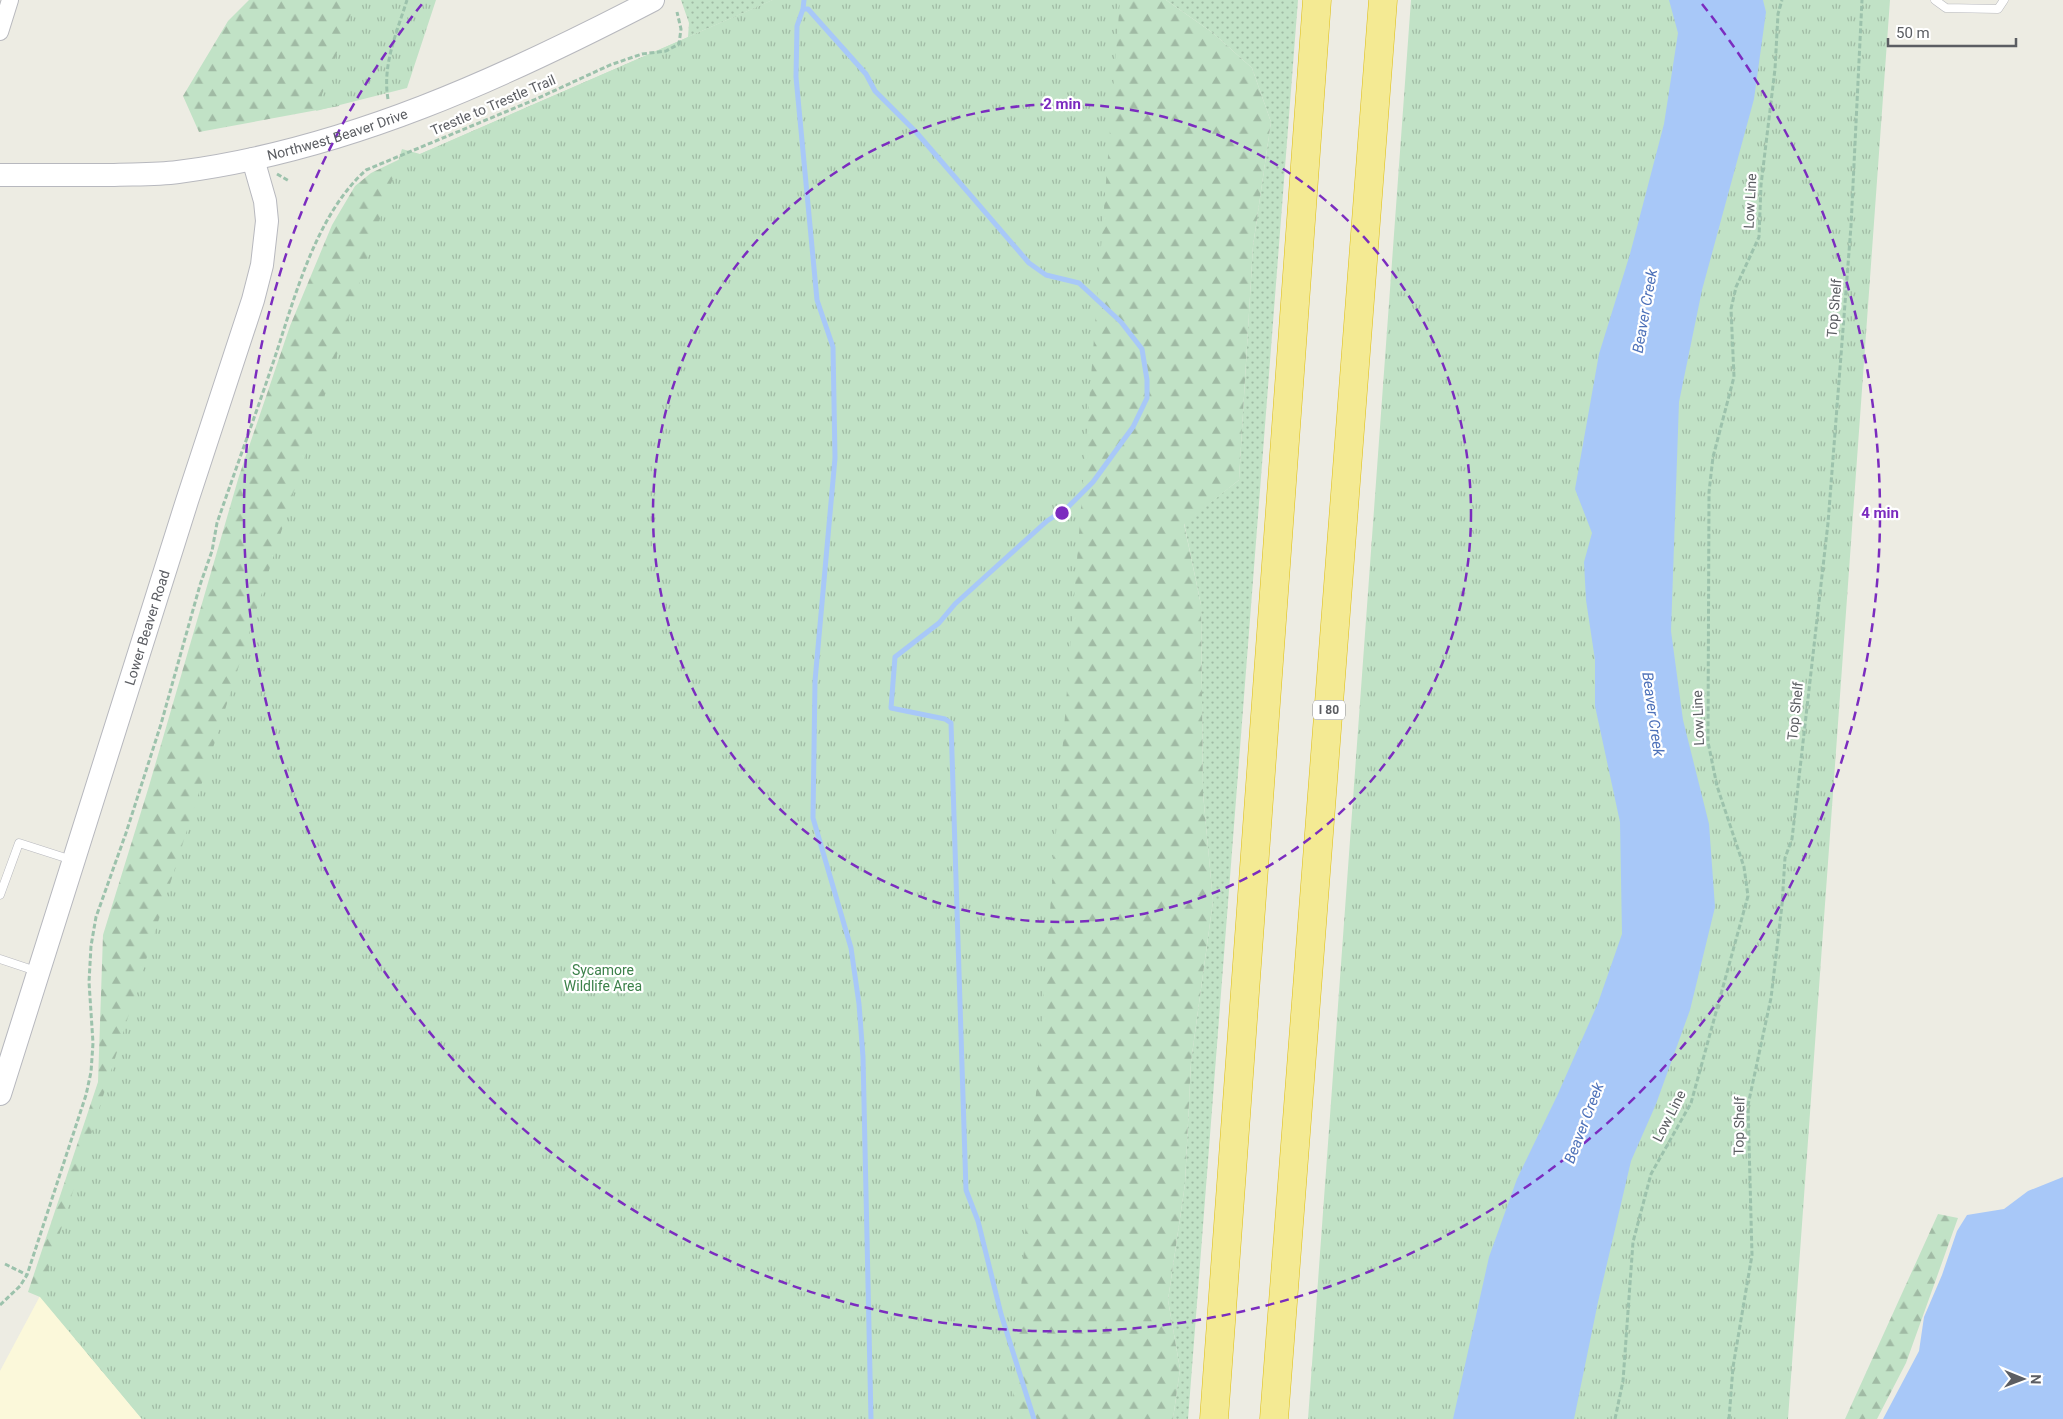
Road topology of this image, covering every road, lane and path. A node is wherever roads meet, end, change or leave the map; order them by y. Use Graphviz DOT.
graph roads {
  1 [pos="10,0"];
  2 [pos="407,0"];
  3 [pos="653,0"];
  4 [pos="1317,0"];
  5 [pos="1383,0"];
  6 [pos="1782,0"];
  7 [pos="1862,0"];
  8 [pos="1935,0"];
  9 [pos="2004,0"];
  10 [pos="677,12"];
  11 [pos="0,32"];
  12 [pos="391,119"];
  13 [pos="253,159"];
  14 [pos="0,174"];
  15 [pos="74,860"];
  16 [pos="0,895"];
  17 [pos="0,959"];
  18 [pos="38,972"];
  19 [pos="0,1094"];
  20 [pos="5,1264"];
  21 [pos="27,1275"];
  22 [pos="0,1305"];
  23 [pos="1214,1419"];
  24 [pos="1274,1419"];
  25 [pos="1615,1419"];
  26 [pos="1729,1419"];
  1 -- 11 [label="street"];
  2 -- 12 [label="path"];
  3 -- 12 [label="street, Northwest Beaver Drive"];
  4 -- 23 [label="highway"];
  5 -- 24 [label="highway, I 80"];
  6 -- 25 [label="path, Low Line"];
  7 -- 26 [label="path, Top Shelf"];
  8 -- 9 [label="lane"];
  10 -- 21 [label="path, Trestle to Trestle Trail"];
  12 -- 13 [label="street, Northwest Beaver Drive"];
  13 -- 14 [label="street, Northwest Beaver Drive"];
  13 -- 15 [label="street, Lower Beaver Road"];
  15 -- 16 [label="lane"];
  15 -- 18 [label="street, Lower Beaver Road"];
  17 -- 18 [label="lane"];
  18 -- 19 [label="street, Lower Beaver Road"];
  20 -- 21 [label="path"];
  21 -- 22 [label="path"];
}
